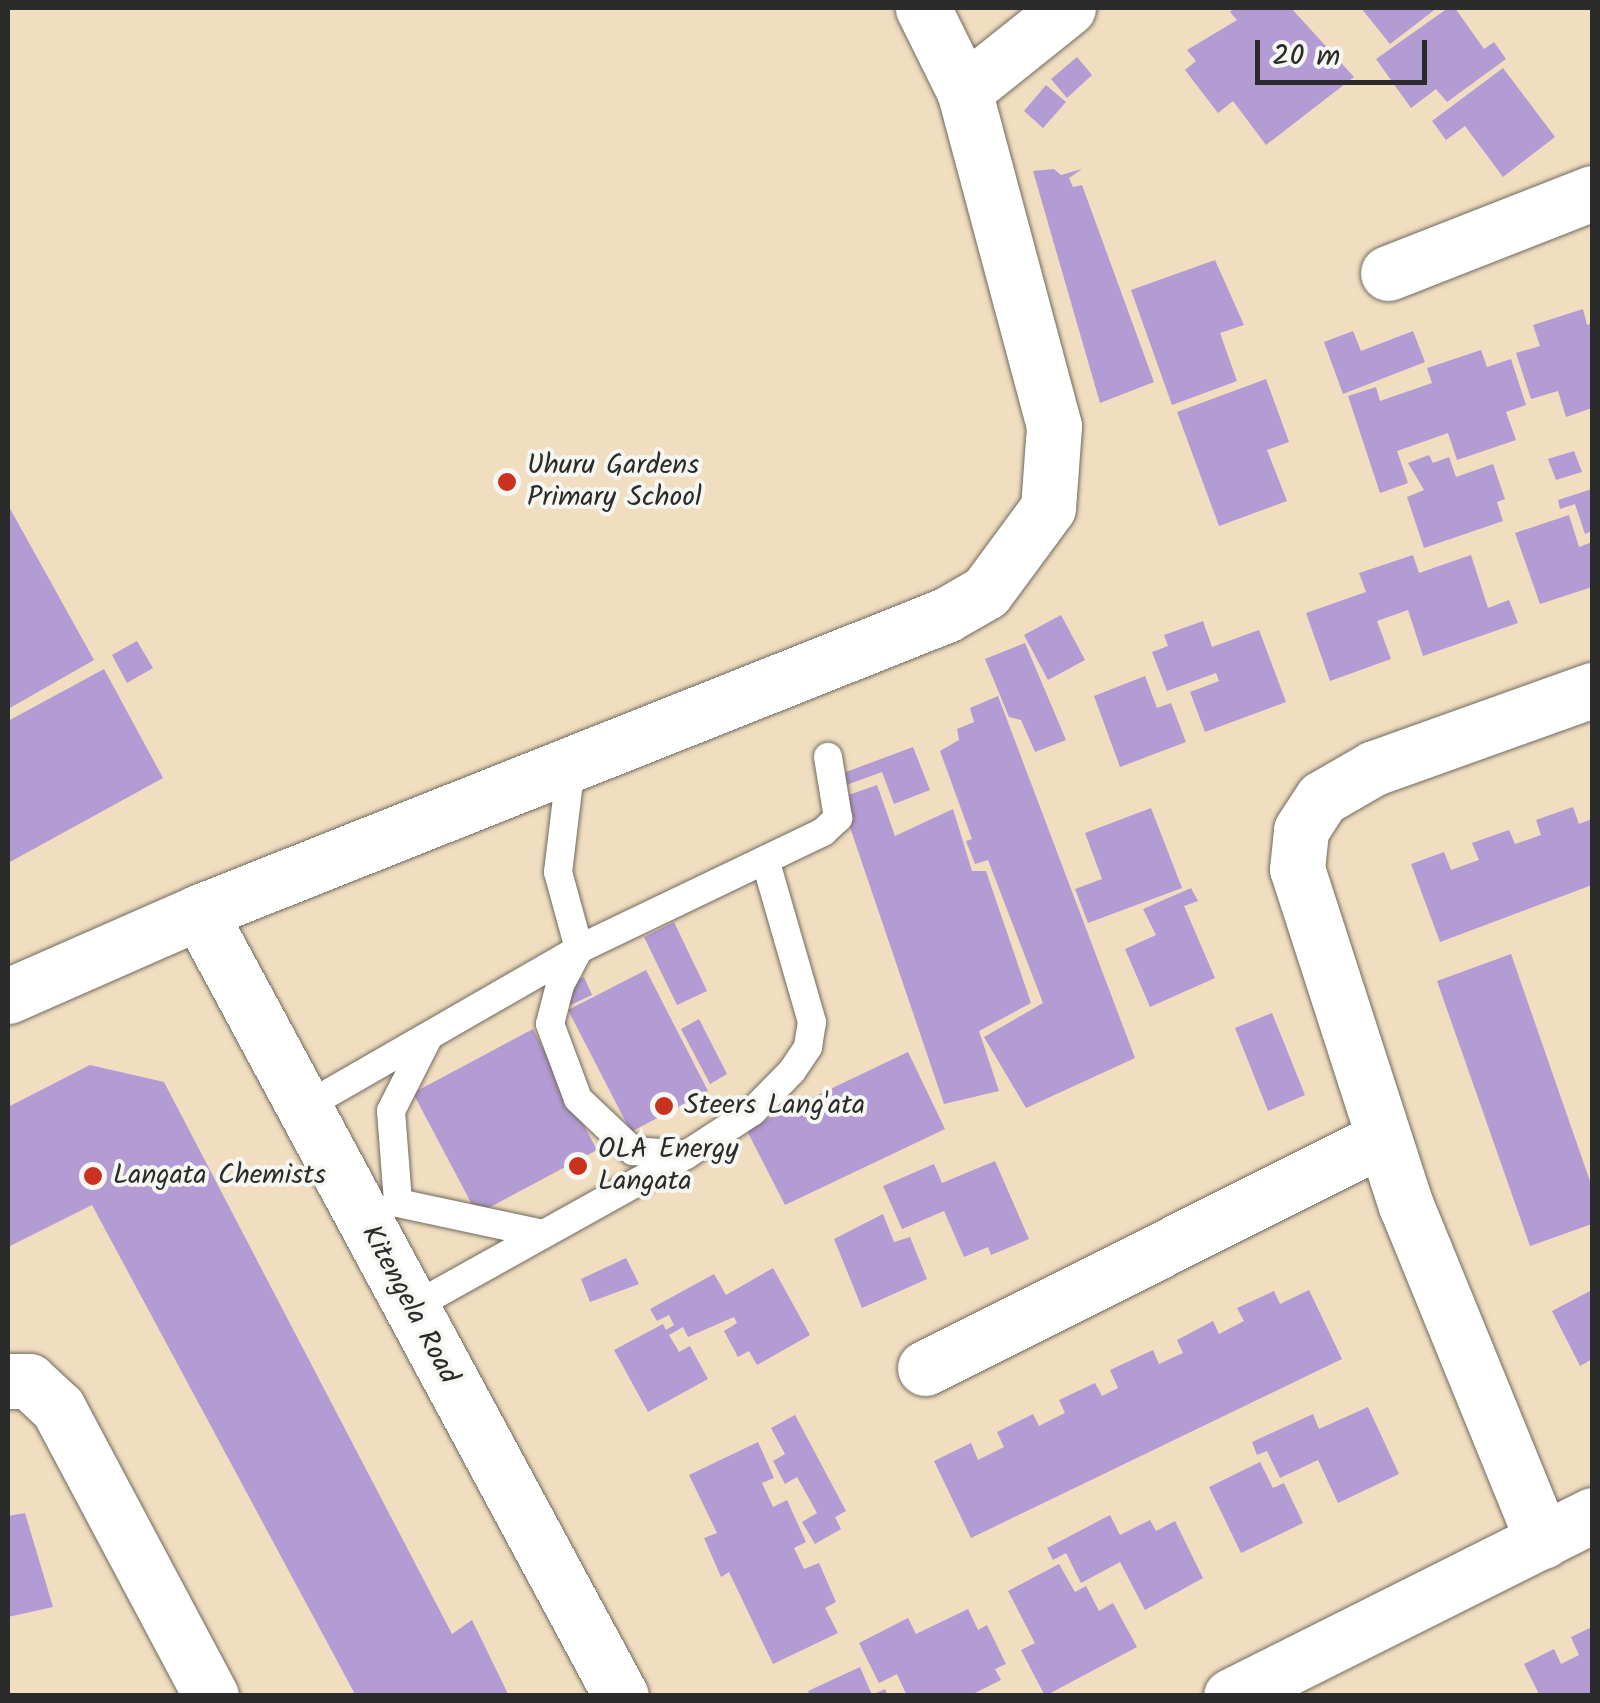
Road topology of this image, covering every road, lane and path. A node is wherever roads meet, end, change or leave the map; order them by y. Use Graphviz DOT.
graph roads {
  1 [pos="923,8"];
  2 [pos="1068,8"];
  3 [pos="964,91"];
  4 [pos="1592,193"];
  5 [pos="1388,272"];
  6 [pos="1592,690"];
  7 [pos="828,757"];
  8 [pos="571,765"];
  9 [pos="766,863"];
  10 [pos="199,912"];
  11 [pos="579,949"];
  12 [pos="8,996"];
  13 [pos="430,1035"];
  14 [pos="304,1108"];
  15 [pos="1384,1138"];
  16 [pos="686,1155"];
  17 [pos="542,1234"];
  18 [pos="411,1308"];
  19 [pos="925,1368"];
  20 [pos="8,1381"];
  21 [pos="1592,1515"];
  22 [pos="1543,1541"];
  23 [pos="211,1696"];
  24 [pos="621,1696"];
  25 [pos="1231,1696"];
  1 -- 3 [label="street"];
  2 -- 3 [label="street"];
  3 -- 8 [label="street"];
  4 -- 5 [label="street"];
  6 -- 15 [label="street"];
  7 -- 9 [label="lane"];
  8 -- 10 [label="street"];
  8 -- 11 [label="lane"];
  9 -- 11 [label="lane"];
  9 -- 16 [label="lane"];
  10 -- 12 [label="street"];
  10 -- 14 [label="street, Kitengela Road"];
  11 -- 13 [label="lane"];
  11 -- 16 [label="lane"];
  13 -- 14 [label="lane"];
  13 -- 17 [label="lane"];
  14 -- 18 [label="street, Kitengela Road"];
  15 -- 19 [label="street"];
  15 -- 22 [label="street"];
  16 -- 17 [label="lane"];
  17 -- 18 [label="lane"];
  18 -- 24 [label="street, Kitengela Road"];
  20 -- 23 [label="street"];
  21 -- 22 [label="street"];
  22 -- 25 [label="street"];
}
